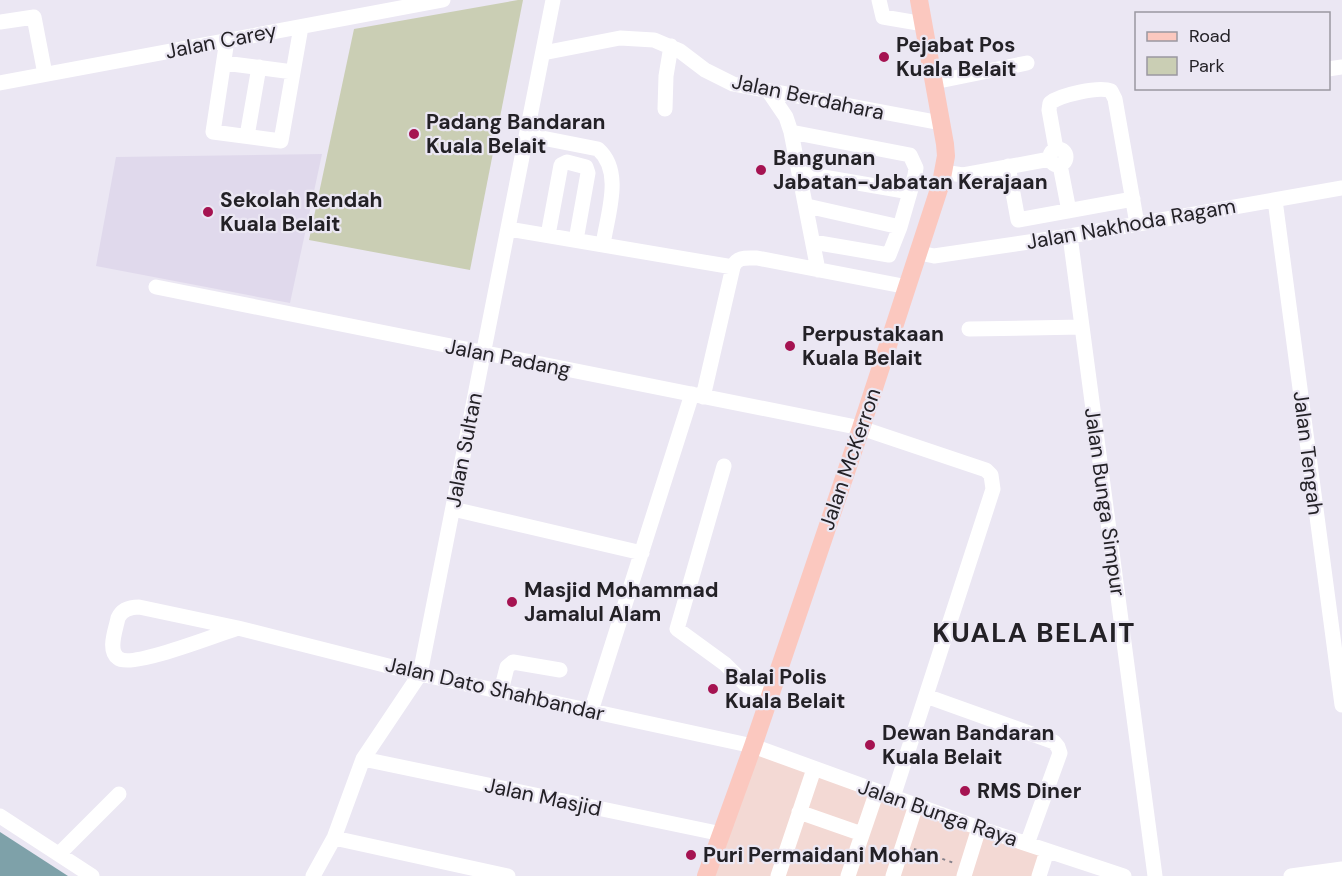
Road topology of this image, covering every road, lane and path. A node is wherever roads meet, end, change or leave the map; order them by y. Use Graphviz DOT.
graph roads {
  1 [pos="443,0"];
  2 [pos="553,0"];
  3 [pos="879,0"];
  4 [pos="920,0"];
  5 [pos="0,22"];
  6 [pos="924,24"];
  7 [pos="301,27"];
  8 [pos="227,40"];
  9 [pos="670,46"];
  10 [pos="543,53"];
  11 [pos="224,63"];
  12 [pos="1027,63"];
  13 [pos="259,68"];
  14 [pos="293,72"];
  15 [pos="45,74"];
  16 [pos="0,82"];
  17 [pos="934,82"];
  18 [pos="769,92"];
  19 [pos="665,109"];
  20 [pos="941,123"];
  21 [pos="791,132"];
  22 [pos="527,135"];
  23 [pos="248,136"];
  24 [pos="1055,158"];
  25 [pos="1008,166"];
  26 [pos="944,172"];
  27 [pos="800,173"];
  28 [pos="1342,188"];
  29 [pos="910,192"];
  30 [pos="1133,199"];
  31 [pos="1275,200"];
  32 [pos="807,206"];
  33 [pos="1069,211"];
  34 [pos="1137,224"];
  35 [pos="900,227"];
  36 [pos="508,229"];
  37 [pos="548,235"];
  38 [pos="1070,236"];
  39 [pos="576,240"];
  40 [pos="813,242"];
  41 [pos="603,245"];
  42 [pos="920,253"];
  43 [pos="733,267"];
  44 [pos="818,270"];
  45 [pos="156,287"];
  46 [pos="908,287"];
  47 [pos="1082,327"];
  48 [pos="969,329"];
  49 [pos="484,353"];
  50 [pos="697,396"];
  51 [pos="861,428"];
  52 [pos="724,466"];
  53 [pos="453,509"];
  54 [pos="642,553"];
  55 [pos="188,618"];
  56 [pos="238,628"];
  57 [pos="184,646"];
  58 [pos="560,670"];
  59 [pos="420,674"];
  60 [pos="501,691"];
  61 [pos="770,695"];
  62 [pos="926,696"];
  63 [pos="1342,705"];
  64 [pos="591,711"];
  65 [pos="753,746"];
  66 [pos="363,759"];
  67 [pos="814,769"];
  68 [pos="877,791"];
  69 [pos="119,794"];
  70 [pos="893,797"];
  71 [pos="916,805"];
  72 [pos="799,812"];
  73 [pos="0,816"];
  74 [pos="979,828"];
  75 [pos="722,834"];
  76 [pos="862,834"];
  77 [pos="334,838"];
  78 [pos="1027,844"];
  79 [pos="903,845"];
  80 [pos="1047,851"];
  81 [pos="59,854"];
  82 [pos="1342,869"];
  83 [pos="965,871"];
  84 [pos="92,876"];
  85 [pos="313,876"];
  86 [pos="508,876"];
  87 [pos="706,876"];
  88 [pos="778,876"];
  89 [pos="848,876"];
  90 [pos="893,876"];
  91 [pos="1039,876"];
  92 [pos="1124,876"];
  93 [pos="1155,876"];
  94 [pos="1291,876"];
  1 -- 7 [label="street, Jalan Carey"];
  2 -- 10 [label="street, Jalan Sultan"];
  3 -- 6 [label="street"];
  4 -- 6 [label="main road, Jalan McKerron"];
  5 -- 15 [label="street"];
  6 -- 17 [label="main road, Jalan McKerron"];
  7 -- 8 [label="street, Jalan Carey"];
  7 -- 14 [label="street"];
  8 -- 11 [label="street"];
  8 -- 15 [label="street, Jalan Carey"];
  9 -- 10 [label="street, Jalan Berdahara"];
  9 -- 18 [label="street, Jalan Berdahara"];
  9 -- 19 [label="street"];
  10 -- 22 [label="street, Jalan Sultan"];
  11 -- 13 [label="street"];
  11 -- 23 [label="street"];
  12 -- 17 [label="street"];
  13 -- 14 [label="street"];
  13 -- 23 [label="street"];
  14 -- 23 [label="street"];
  15 -- 16 [label="street, Jalan Carey"];
  17 -- 20 [label="main road, Jalan McKerron"];
  18 -- 20 [label="street, Jalan Berdahara"];
  18 -- 21 [label="street"];
  20 -- 26 [label="main road, Jalan McKerron"];
  21 -- 27 [label="street"];
  21 -- 29 [label="street"];
  22 -- 36 [label="street, Jalan Sultan"];
  22 -- 41 [label="street"];
  24 -- 25 [label="street"];
  24 -- 30 [label="street"];
  24 -- 33 [label="street"];
  25 -- 26 [label="street"];
  25 -- 33 [label="street"];
  26 -- 42 [label="main road, Jalan McKerron"];
  27 -- 29 [label="street"];
  27 -- 32 [label="street"];
  28 -- 31 [label="street, Jalan Nakhoda Ragam"];
  29 -- 35 [label="street"];
  30 -- 33 [label="street"];
  30 -- 34 [label="street"];
  31 -- 34 [label="street, Jalan Nakhoda Ragam"];
  31 -- 63 [label="street, Jalan Tengah"];
  32 -- 35 [label="street"];
  32 -- 40 [label="street"];
  34 -- 38 [label="street, Jalan Nakhoda Ragam"];
  35 -- 40 [label="street"];
  36 -- 37 [label="street"];
  36 -- 49 [label="street, Jalan Sultan"];
  37 -- 39 [label="street"];
  37 -- 39 [label="street"];
  38 -- 42 [label="street, Jalan Nakhoda Ragam"];
  38 -- 47 [label="street, Jalan Bunga Simpur"];
  39 -- 41 [label="street"];
  40 -- 44 [label="street"];
  41 -- 43 [label="street"];
  42 -- 46 [label="main road, Jalan McKerron"];
  43 -- 44 [label="street"];
  43 -- 50 [label="street"];
  44 -- 46 [label="street"];
  45 -- 49 [label="street, Jalan Padang"];
  46 -- 51 [label="main road, Jalan McKerron"];
  47 -- 48 [label="street"];
  47 -- 93 [label="street, Jalan Bunga Simpur"];
  49 -- 50 [label="street, Jalan Padang"];
  49 -- 53 [label="street, Jalan Sultan"];
  50 -- 51 [label="street, Jalan Padang"];
  50 -- 54 [label="street"];
  51 -- 61 [label="main road, Jalan McKerron"];
  51 -- 62 [label="street, Jalan Padang"];
  52 -- 61 [label="street"];
  53 -- 54 [label="street"];
  53 -- 59 [label="street, Jalan Sultan"];
  54 -- 64 [label="street"];
  55 -- 56 [label="street, Jalan Dato Shahbandar"];
  55 -- 57 [label="street"];
  55 -- 57 [label="street, Jalan Dato Shahbandar"];
  56 -- 57 [label="street"];
  56 -- 59 [label="street, Jalan Dato Shahbandar"];
  58 -- 60 [label="street"];
  59 -- 60 [label="street, Jalan Dato Shahbandar"];
  59 -- 66 [label="street, Jalan Sultan"];
  60 -- 64 [label="street, Jalan Dato Shahbandar"];
  61 -- 65 [label="main road, Jalan McKerron"];
  62 -- 70 [label="street, Jalan Padang"];
  62 -- 78 [label="street"];
  64 -- 65 [label="street, Jalan Dato Shahbandar"];
  65 -- 67 [label="street, Jalan Bunga Raya"];
  65 -- 75 [label="main road, Jalan McKerron"];
  66 -- 75 [label="street, Jalan Masjid"];
  66 -- 77 [label="street, Jalan Sultan"];
  67 -- 68 [label="street, Jalan Bunga Raya"];
  67 -- 72 [label="street"];
  68 -- 70 [label="street, Jalan Bunga Raya"];
  68 -- 76 [label="street"];
  69 -- 81 [label="street"];
  70 -- 71 [label="street, Jalan Bunga Raya"];
  71 -- 74 [label="street, Jalan Bunga Raya"];
  71 -- 79 [label="street"];
  72 -- 76 [label="street"];
  72 -- 88 [label="street"];
  73 -- 81 [label="street"];
  74 -- 78 [label="street, Jalan Bunga Raya"];
  74 -- 83 [label="street"];
  75 -- 87 [label="main road, Jalan McKerron"];
  76 -- 89 [label="street"];
  77 -- 85 [label="street, Jalan Sultan"];
  77 -- 86 [label="street"];
  78 -- 80 [label="street, Jalan Bunga Raya"];
  79 -- 83 [label="path"];
  79 -- 90 [label="street"];
  80 -- 91 [label="street"];
  80 -- 92 [label="street, Jalan Bunga Raya"];
  81 -- 84 [label="street"];
  82 -- 94 [label="street"];
}
